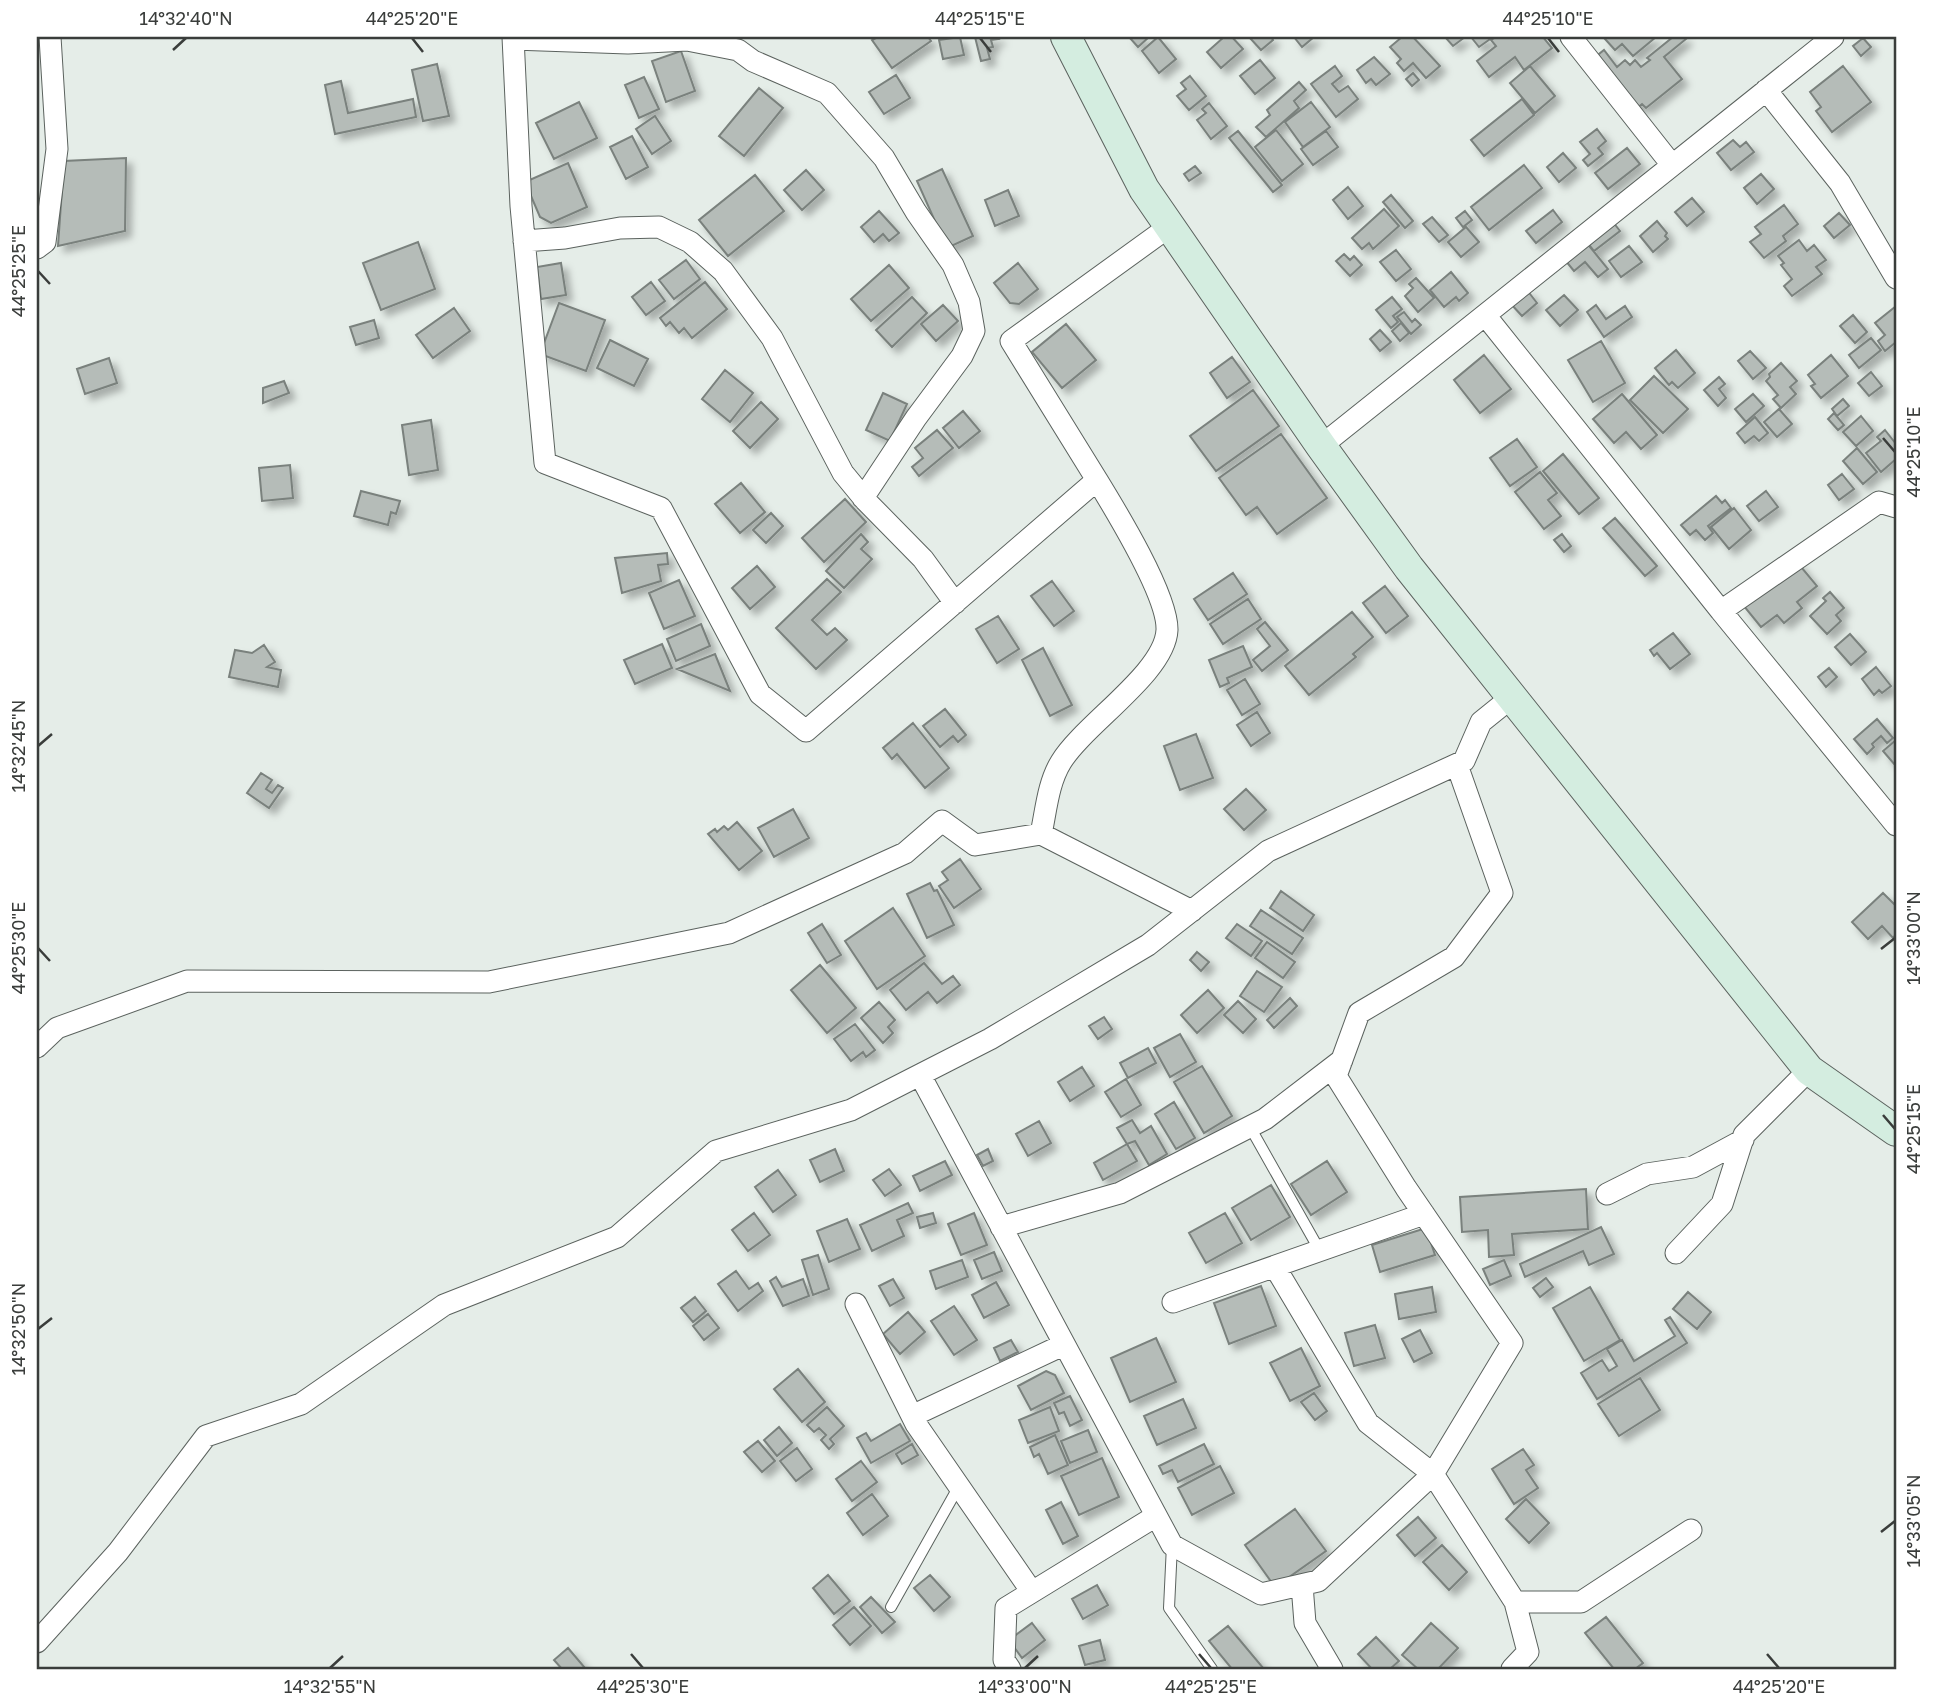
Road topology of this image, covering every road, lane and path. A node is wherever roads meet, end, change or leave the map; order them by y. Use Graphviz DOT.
graph roads {
  1 [pos="50,37"];
  2 [pos="1066,37"];
  3 [pos="1571,37"];
  4 [pos="1833,37"];
  5 [pos="513,38"];
  6 [pos="1766,90"];
  7 [pos="45,93"];
  8 [pos="1672,165"];
  9 [pos="1170,226"];
  10 [pos="524,241"];
  11 [pos="37,248"];
  12 [pos="1895,273"];
  13 [pos="1485,315"];
  14 [pos="1321,446"];
  15 [pos="1097,480"];
  16 [pos="863,498"];
  17 [pos="1896,507"];
  18 [pos="955,603"];
  19 [pos="1721,611"];
  20 [pos="1512,697"];
  21 [pos="1457,765"];
  22 [pos="1896,825"];
  23 [pos="1041,834"];
  24 [pos="1192,911"];
  25 [pos="37,1047"];
  26 [pos="1342,1059"];
  27 [pos="1809,1070"];
  28 [pos="920,1075"];
  29 [pos="1250,1126"];
  30 [pos="1896,1131"];
  31 [pos="1743,1140"];
  32 [pos="1607,1194"];
  33 [pos="1424,1214"];
  34 [pos="1000,1227"];
  35 [pos="1320,1251"];
  36 [pos="1676,1253"];
  37 [pos="1275,1267"];
  38 [pos="1173,1302"];
  39 [pos="856,1304"];
  40 [pos="1063,1345"];
  41 [pos="912,1416"];
  42 [pos="1433,1474"];
  43 [pos="959,1486"];
  44 [pos="1156,1516"];
  45 [pos="1691,1530"];
  46 [pos="1172,1545"];
  47 [pos="1302,1585"];
  48 [pos="1032,1592"];
  49 [pos="1515,1602"];
  50 [pos="891,1607"];
  51 [pos="37,1642"];
  52 [pos="1010,1669"];
  53 [pos="1212,1669"];
  54 [pos="1332,1669"];
  55 [pos="1512,1669"];
  1 -- 7 [label="street"];
  2 -- 9 [label="street"];
  3 -- 8 [label="street"];
  4 -- 6 [label="street"];
  5 -- 10 [label="street"];
  5 -- 16 [label="street"];
  6 -- 8 [label="street"];
  6 -- 12 [label="street"];
  7 -- 11 [label="street"];
  8 -- 13 [label="street"];
  9 -- 14 [label="street"];
  9 -- 15 [label="street"];
  10 -- 16 [label="street"];
  10 -- 18 [label="street"];
  13 -- 14 [label="street"];
  13 -- 19 [label="street"];
  14 -- 20 [label="street"];
  15 -- 18 [label="street"];
  15 -- 23 [label="street"];
  16 -- 18 [label="street"];
  17 -- 19 [label="street"];
  19 -- 22 [label="street"];
  20 -- 21 [label="street"];
  20 -- 27 [label="street"];
  21 -- 24 [label="street"];
  21 -- 26 [label="street"];
  23 -- 24 [label="street"];
  23 -- 25 [label="street"];
  24 -- 28 [label="street"];
  26 -- 29 [label="street"];
  26 -- 33 [label="street"];
  27 -- 30 [label="street"];
  27 -- 31 [label="street"];
  28 -- 34 [label="street"];
  28 -- 51 [label="street"];
  29 -- 34 [label="street"];
  29 -- 35 [label="lane"];
  31 -- 32 [label="street"];
  31 -- 36 [label="street"];
  33 -- 35 [label="street"];
  33 -- 42 [label="street"];
  34 -- 40 [label="street"];
  35 -- 37 [label="street"];
  37 -- 38 [label="street"];
  37 -- 42 [label="street"];
  39 -- 41 [label="street"];
  40 -- 41 [label="street"];
  40 -- 44 [label="street"];
  41 -- 43 [label="street"];
  42 -- 47 [label="street"];
  42 -- 49 [label="street"];
  43 -- 48 [label="street"];
  43 -- 50 [label="lane"];
  44 -- 46 [label="street"];
  44 -- 48 [label="street"];
  45 -- 49 [label="street"];
  46 -- 47 [label="street"];
  46 -- 53 [label="lane"];
  47 -- 54 [label="street"];
  48 -- 52 [label="street"];
  49 -- 55 [label="street"];
}
